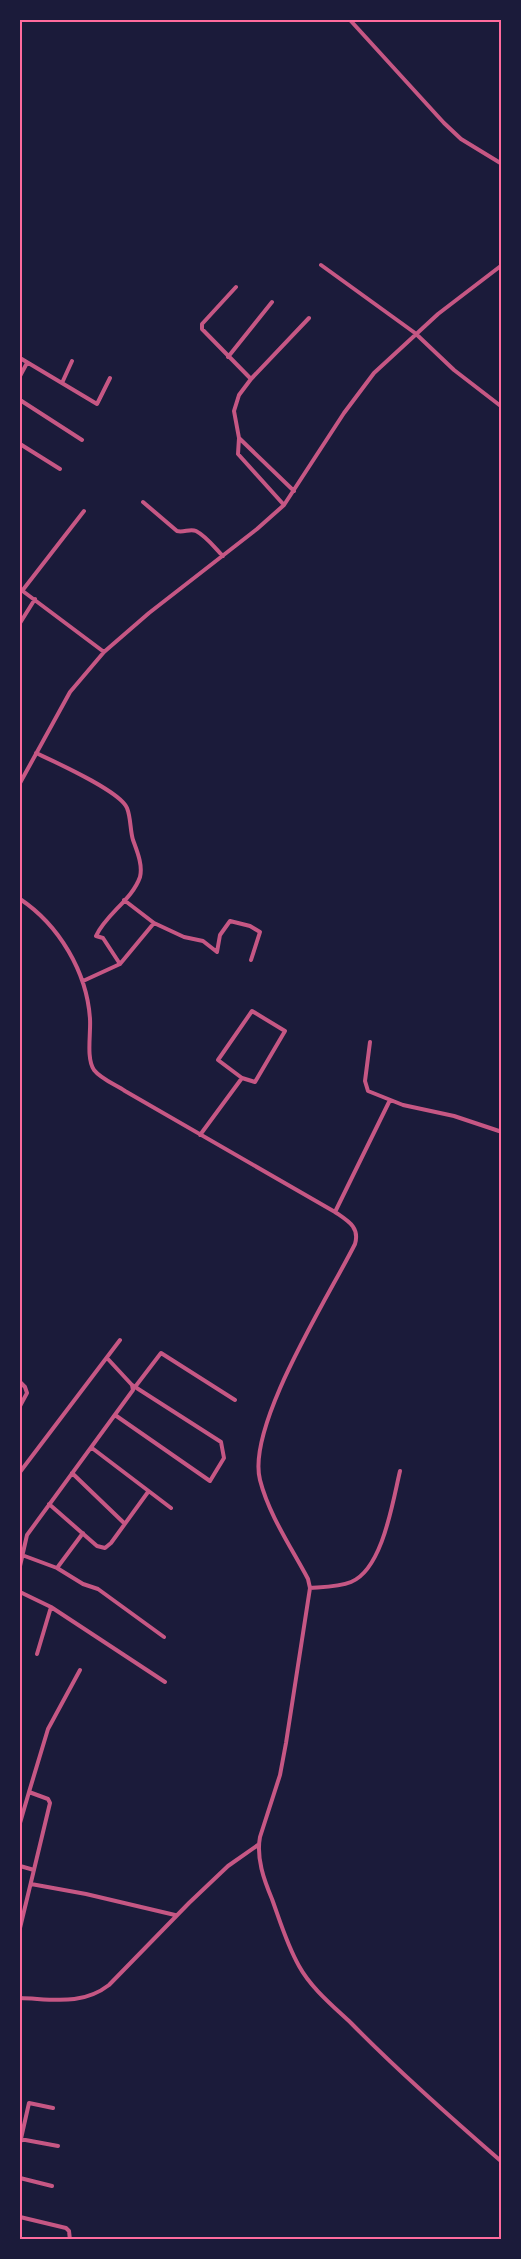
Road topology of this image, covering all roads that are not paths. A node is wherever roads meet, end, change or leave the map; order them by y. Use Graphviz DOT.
graph roads {
  1 [pos="350,20"];
  2 [pos="501,162"];
  3 [pos="501,265"];
  4 [pos="321,266"];
  5 [pos="236,287"];
  6 [pos="272,302"];
  7 [pos="309,318"];
  8 [pos="415,333"];
  9 [pos="228,357"];
  10 [pos="20,358"];
  11 [pos="72,361"];
  12 [pos="27,363"];
  13 [pos="20,376"];
  14 [pos="110,378"];
  15 [pos="251,379"];
  16 [pos="62,383"];
  17 [pos="20,400"];
  18 [pos="501,407"];
  19 [pos="239,438"];
  20 [pos="82,440"];
  21 [pos="20,444"];
  22 [pos="60,469"];
  23 [pos="294,491"];
  24 [pos="143,502"];
  25 [pos="284,505"];
  26 [pos="84,511"];
  27 [pos="223,556"];
  28 [pos="21,590"];
  29 [pos="35,599"];
  30 [pos="20,623"];
  31 [pos="104,652"];
  32 [pos="36,753"];
  33 [pos="20,783"];
  34 [pos="20,899"];
  35 [pos="124,900"];
  36 [pos="154,923"];
  37 [pos="250,960"];
  38 [pos="120,964"];
  39 [pos="82,981"];
  40 [pos="370,1041"];
  41 [pos="242,1078"];
  42 [pos="390,1100"];
  43 [pos="501,1132"];
  44 [pos="200,1135"];
  45 [pos="335,1212"];
  46 [pos="120,1340"];
  47 [pos="107,1358"];
  48 [pos="20,1382"];
  49 [pos="134,1386"];
  50 [pos="235,1400"];
  51 [pos="20,1406"];
  52 [pos="115,1415"];
  53 [pos="92,1448"];
  54 [pos="400,1471"];
  55 [pos="20,1472"];
  56 [pos="72,1473"];
  57 [pos="148,1492"];
  58 [pos="49,1504"];
  59 [pos="171,1508"];
  60 [pos="124,1523"];
  61 [pos="20,1532"];
  62 [pos="83,1533"];
  63 [pos="27,1535"];
  64 [pos="22,1555"];
  65 [pos="20,1566"];
  66 [pos="57,1569"];
  67 [pos="310,1588"];
  68 [pos="20,1592"];
  69 [pos="51,1607"];
  70 [pos="164,1637"];
  71 [pos="37,1654"];
  72 [pos="80,1670"];
  73 [pos="165,1682"];
  74 [pos="29,1792"];
  75 [pos="20,1823"];
  76 [pos="258,1845"];
  77 [pos="20,1866"];
  78 [pos="34,1870"];
  79 [pos="31,1884"];
  80 [pos="176,1915"];
  81 [pos="20,1928"];
  82 [pos="20,1998"];
  83 [pos="53,2108"];
  84 [pos="20,2141"];
  85 [pos="58,2146"];
  86 [pos="501,2162"];
  87 [pos="20,2178"];
  88 [pos="52,2186"];
  89 [pos="20,2217"];
  90 [pos="70,2240"];
  1 -- 2 [label="street"];
  3 -- 8 [label="street"];
  4 -- 8 [label="street"];
  5 -- 9 [label="street"];
  6 -- 9 [label="street"];
  7 -- 15 [label="street"];
  8 -- 18 [label="street"];
  8 -- 23 [label="street"];
  9 -- 15 [label="street"];
  10 -- 12 [label="street"];
  11 -- 16 [label="street"];
  12 -- 13 [label="street"];
  12 -- 16 [label="street"];
  14 -- 16 [label="street"];
  15 -- 19 [label="street"];
  17 -- 20 [label="street"];
  19 -- 23 [label="street"];
  19 -- 25 [label="street"];
  21 -- 22 [label="street"];
  23 -- 25 [label="street"];
  24 -- 27 [label="street"];
  25 -- 27 [label="street"];
  26 -- 28 [label="street"];
  27 -- 31 [label="street"];
  28 -- 29 [label="street"];
  29 -- 30 [label="street"];
  29 -- 31 [label="street"];
  31 -- 32 [label="street"];
  32 -- 33 [label="street"];
  32 -- 35 [label="street"];
  34 -- 39 [label="street"];
  35 -- 36 [label="street"];
  35 -- 38 [label="street"];
  36 -- 37 [label="street"];
  36 -- 38 [label="street"];
  38 -- 39 [label="street"];
  39 -- 44 [label="street"];
  40 -- 42 [label="street"];
  41 -- 41 [label="street"];
  41 -- 44 [label="street"];
  42 -- 43 [label="street"];
  42 -- 45 [label="street"];
  44 -- 45 [label="street"];
  45 -- 67 [label="street"];
  46 -- 47 [label="street"];
  47 -- 49 [label="street"];
  47 -- 55 [label="street"];
  48 -- 51 [label="street"];
  49 -- 50 [label="street"];
  49 -- 52 [label="street"];
  49 -- 52 [label="street"];
  52 -- 53 [label="street"];
  53 -- 56 [label="street"];
  53 -- 57 [label="street"];
  54 -- 67 [label="street"];
  56 -- 58 [label="street"];
  56 -- 60 [label="street"];
  57 -- 59 [label="street"];
  57 -- 60 [label="street"];
  58 -- 62 [label="street"];
  58 -- 63 [label="street"];
  60 -- 62 [label="street"];
  61 -- 63 [label="street"];
  62 -- 66 [label="street"];
  63 -- 64 [label="street"];
  64 -- 65 [label="street"];
  64 -- 66 [label="street"];
  66 -- 70 [label="street"];
  67 -- 76 [label="street"];
  68 -- 69 [label="street"];
  69 -- 71 [label="street"];
  69 -- 73 [label="street"];
  72 -- 74 [label="street"];
  74 -- 75 [label="street"];
  74 -- 78 [label="street"];
  76 -- 80 [label="street"];
  76 -- 86 [label="street"];
  77 -- 78 [label="street"];
  78 -- 79 [label="street"];
  79 -- 80 [label="street"];
  79 -- 81 [label="street"];
  80 -- 82 [label="street"];
  83 -- 84 [label="street"];
  84 -- 85 [label="street"];
  87 -- 88 [label="street"];
  89 -- 90 [label="street"];
}
